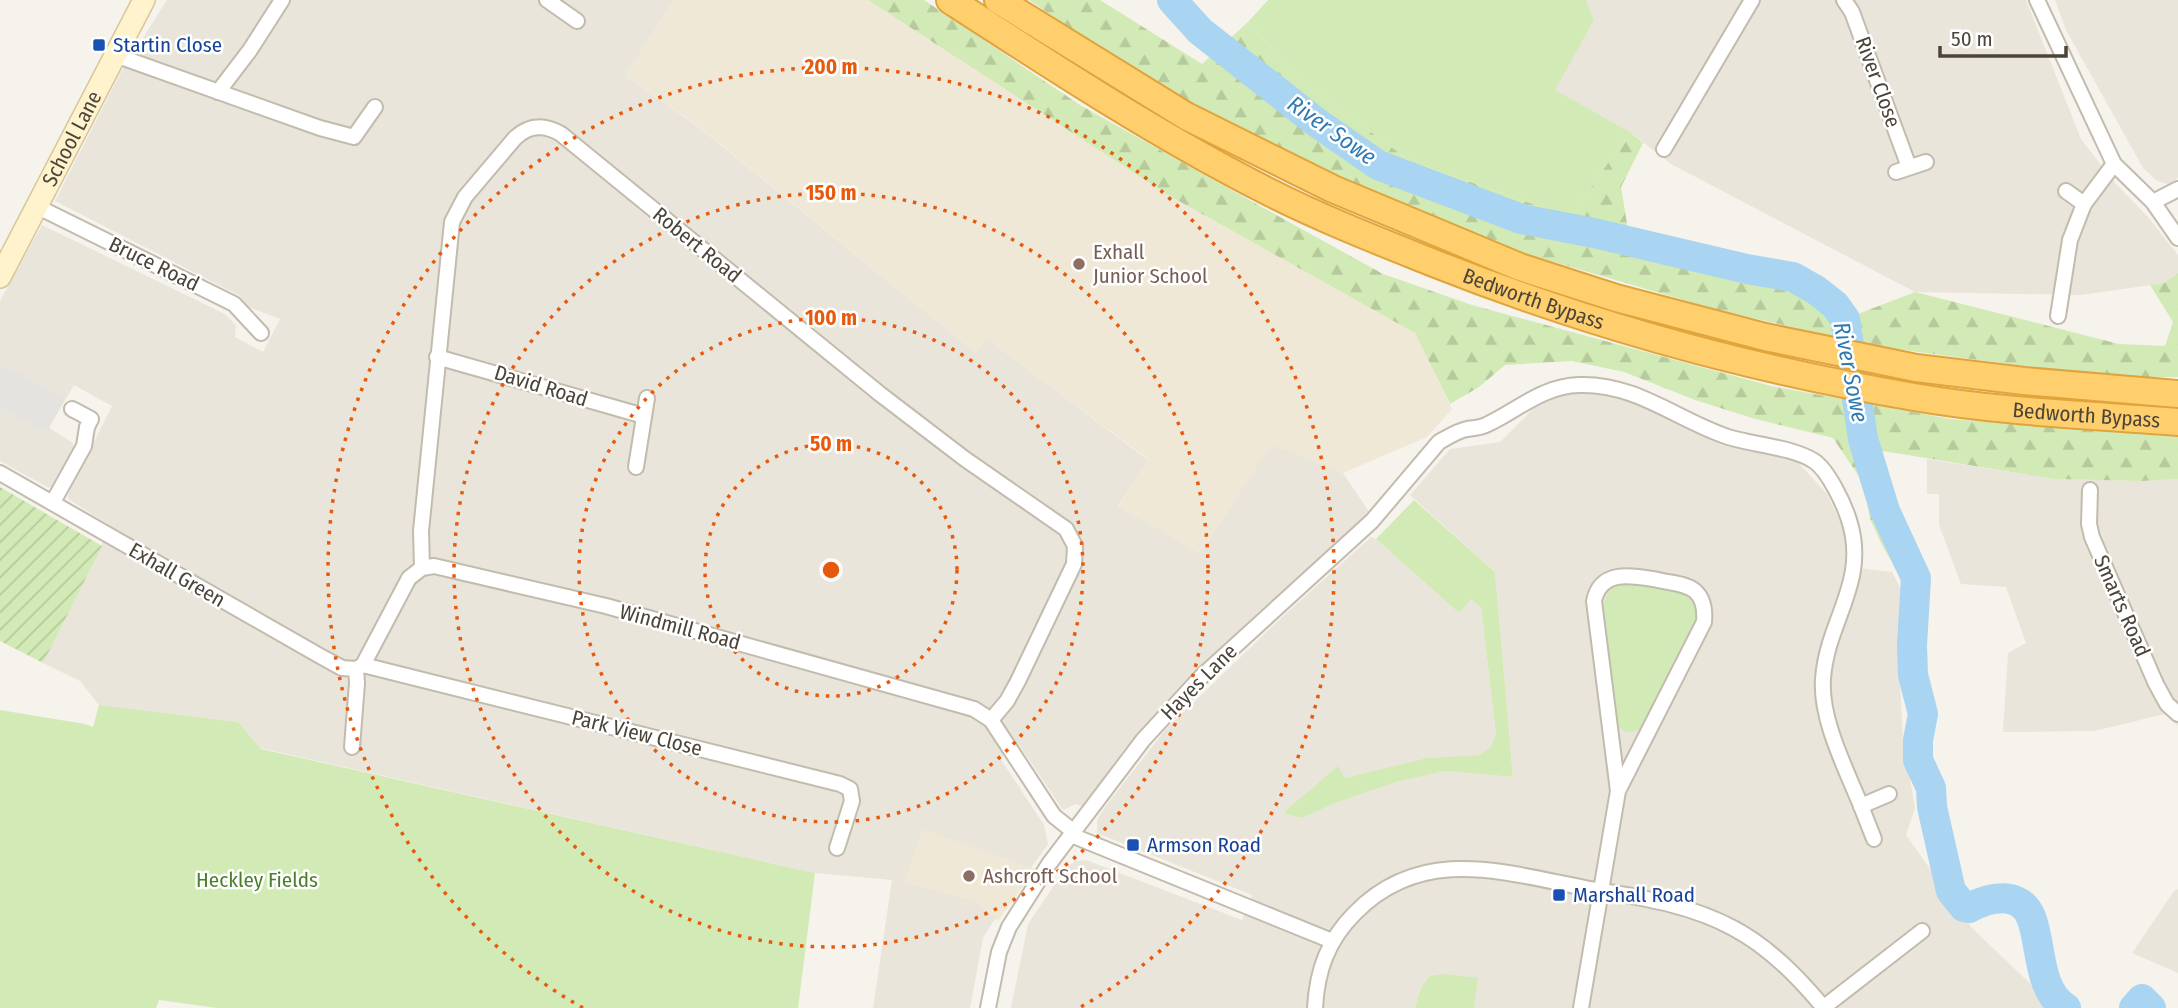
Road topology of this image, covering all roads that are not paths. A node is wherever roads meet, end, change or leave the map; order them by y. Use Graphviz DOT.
graph roads {
  1 [pos="144,0"];
  2 [pos="282,0"];
  3 [pos="547,0"];
  4 [pos="950,0"];
  5 [pos="998,0"];
  6 [pos="1752,0"];
  7 [pos="1844,0"];
  8 [pos="2038,0"];
  9 [pos="572,11"];
  10 [pos="115,55"];
  11 [pos="218,92"];
  12 [pos="375,107"];
  13 [pos="1664,149"];
  14 [pos="1926,162"];
  15 [pos="2114,164"];
  16 [pos="2178,189"];
  17 [pos="2066,191"];
  18 [pos="2153,202"];
  19 [pos="2084,204"];
  20 [pos="38,207"];
  21 [pos="2178,238"];
  22 [pos="0,277"];
  23 [pos="2058,316"];
  24 [pos="261,333"];
  25 [pos="438,356"];
  26 [pos="2178,394"];
  27 [pos="648,398"];
  28 [pos="72,409"];
  29 [pos="644,416"];
  30 [pos="2178,422"];
  31 [pos="636,467"];
  32 [pos="0,473"];
  33 [pos="2090,490"];
  34 [pos="53,502"];
  35 [pos="422,568"];
  36 [pos="360,667"];
  37 [pos="2178,714"];
  38 [pos="991,720"];
  39 [pos="352,747"];
  40 [pos="1618,791"];
  41 [pos="1889,794"];
  42 [pos="1861,806"];
  43 [pos="1072,834"];
  44 [pos="1874,839"];
  45 [pos="837,848"];
  46 [pos="1600,891"];
  47 [pos="1922,931"];
  48 [pos="1332,941"];
  49 [pos="988,1008"];
  50 [pos="1315,1008"];
  51 [pos="1581,1008"];
  52 [pos="1824,1008"];
  1 -- 10 [label="street, School Lane"];
  2 -- 11 [label="street"];
  3 -- 9 [label="street"];
  4 -- 30 [label="highway, Bedworth Bypass"];
  5 -- 26 [label="highway, Bedworth Bypass"];
  6 -- 13 [label="street"];
  7 -- 14 [label="street, River Close"];
  8 -- 15 [label="street"];
  10 -- 11 [label="street"];
  10 -- 20 [label="street, School Lane"];
  11 -- 12 [label="street"];
  15 -- 18 [label="street"];
  15 -- 19 [label="street"];
  16 -- 18 [label="street"];
  17 -- 19 [label="street"];
  18 -- 21 [label="street"];
  19 -- 23 [label="street"];
  20 -- 22 [label="street, School Lane"];
  20 -- 24 [label="street, Bruce Road"];
  25 -- 29 [label="street, David Road"];
  25 -- 35 [label="street, Robert Road"];
  25 -- 38 [label="street, Robert Road"];
  27 -- 29 [label="street"];
  28 -- 34 [label="street"];
  29 -- 31 [label="street"];
  32 -- 34 [label="street, Exhall Green"];
  33 -- 37 [label="street, Smarts Road"];
  34 -- 36 [label="street, Exhall Green"];
  35 -- 36 [label="street"];
  35 -- 38 [label="street, Windmill Road"];
  36 -- 39 [label="street"];
  36 -- 45 [label="street, Park View Close"];
  38 -- 43 [label="street"];
  40 -- 40 [label="street"];
  40 -- 46 [label="street"];
  41 -- 42 [label="street"];
  42 -- 43 [label="street, Hayes Lane"];
  42 -- 44 [label="street, Hayes Lane"];
  43 -- 48 [label="street"];
  43 -- 49 [label="street, Hayes Lane"];
  46 -- 48 [label="street"];
  46 -- 51 [label="street"];
  46 -- 52 [label="street"];
  47 -- 52 [label="street"];
  48 -- 50 [label="street"];
}
